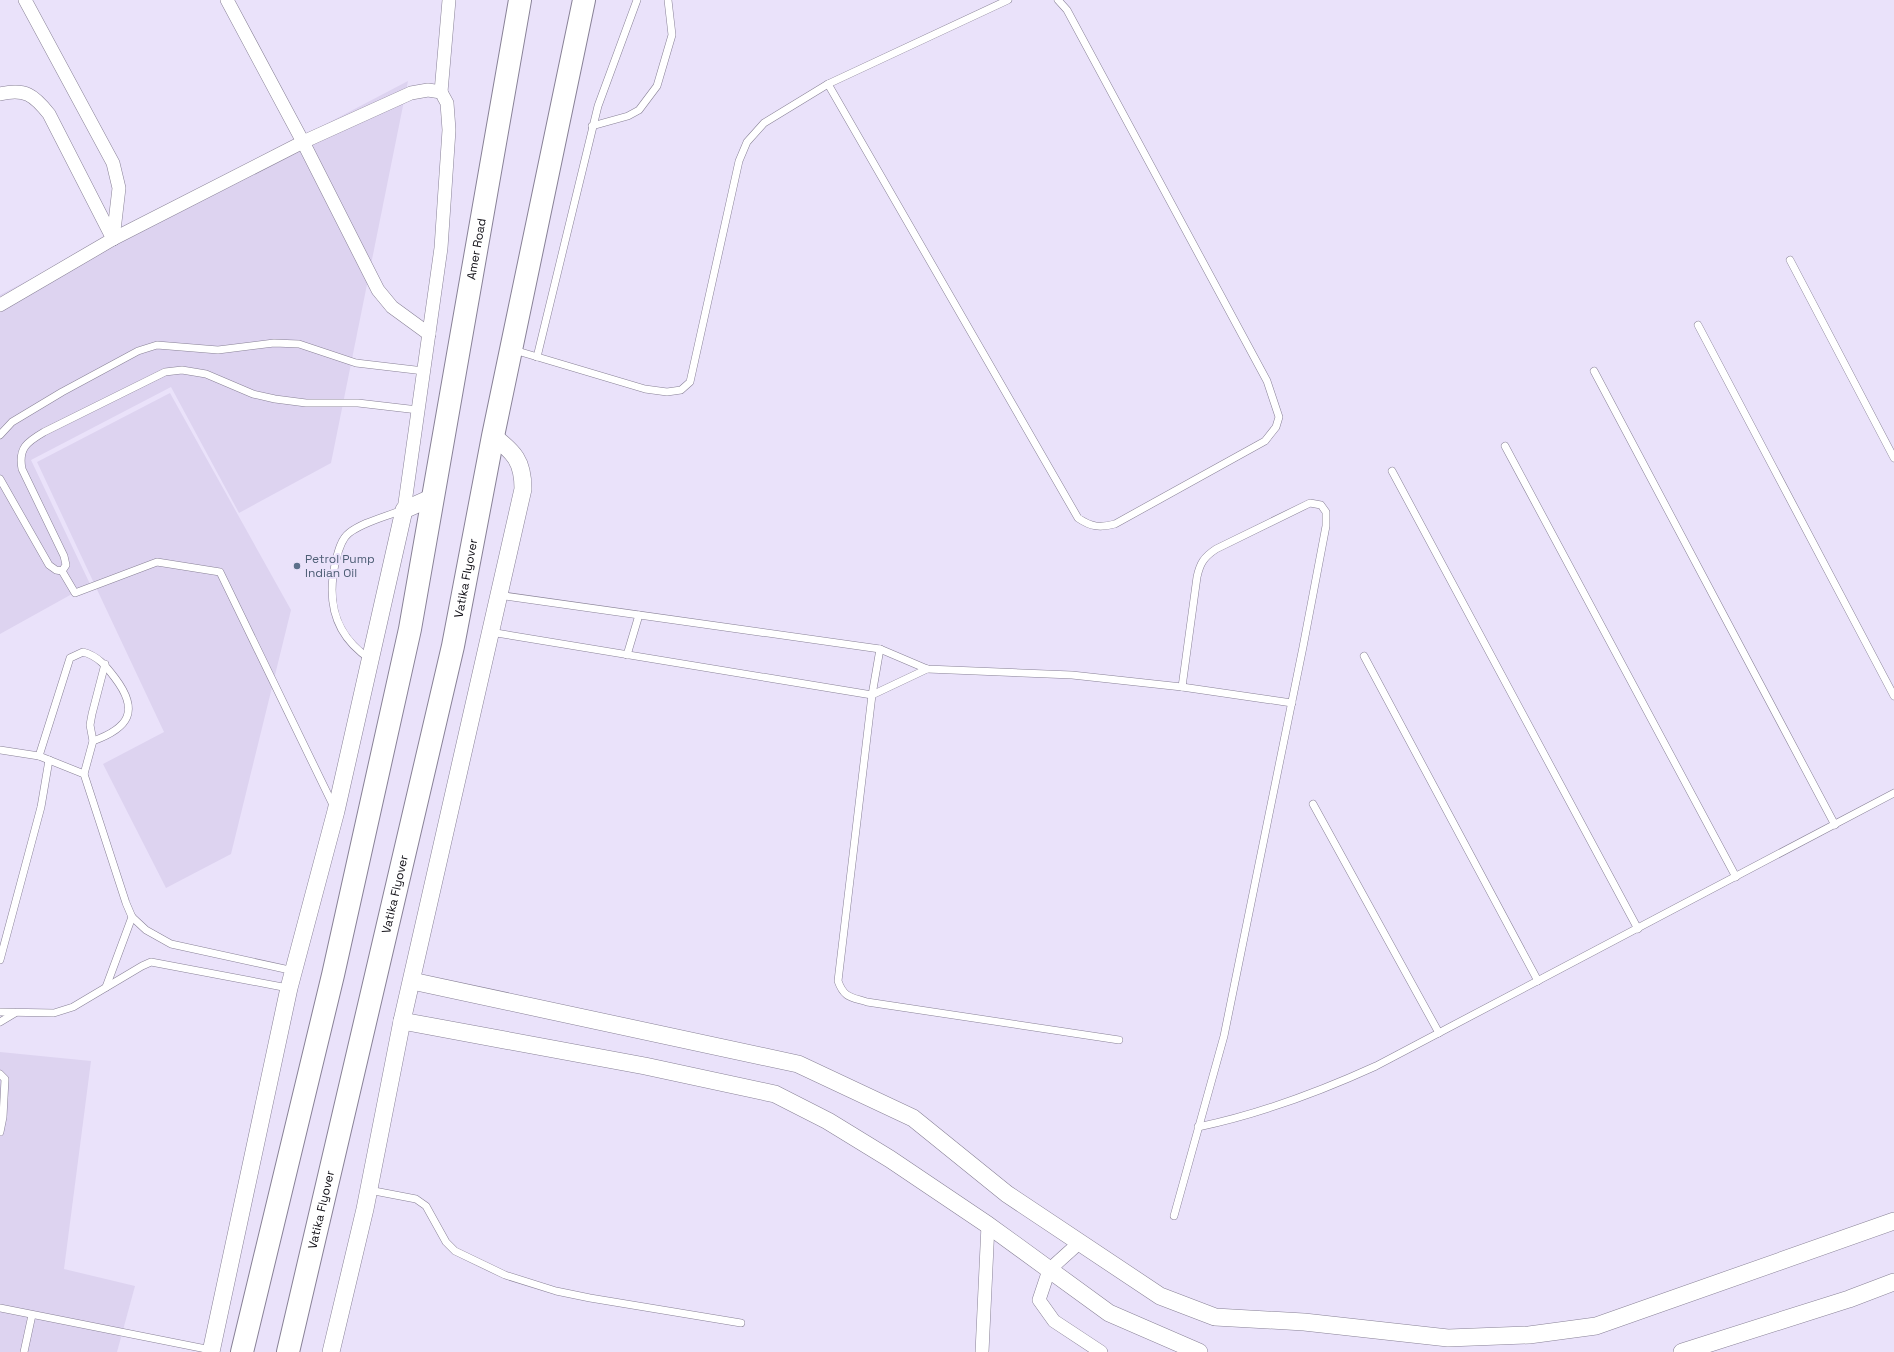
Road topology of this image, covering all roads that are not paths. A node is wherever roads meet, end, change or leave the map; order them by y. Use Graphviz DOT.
graph roads {
  1 [pos="25,0"];
  2 [pos="227,0"];
  3 [pos="448,0"];
  4 [pos="520,0"];
  5 [pos="584,0"];
  6 [pos="637,0"];
  7 [pos="668,0"];
  8 [pos="1008,0"];
  9 [pos="1058,0"];
  10 [pos="828,84"];
  11 [pos="441,92"];
  12 [pos="0,94"];
  13 [pos="592,126"];
  14 [pos="303,142"];
  15 [pos="113,239"];
  16 [pos="1790,260"];
  17 [pos="0,305"];
  18 [pos="1698,325"];
  19 [pos="429,334"];
  20 [pos="512,349"];
  21 [pos="537,357"];
  22 [pos="424,371"];
  23 [pos="1594,371"];
  24 [pos="418,410"];
  25 [pos="0,435"];
  26 [pos="493,436"];
  27 [pos="1505,446"];
  28 [pos="1894,458"];
  29 [pos="1392,471"];
  30 [pos="0,479"];
  31 [pos="433,497"];
  32 [pos="404,510"];
  33 [pos="62,571"];
  34 [pos="498,595"];
  35 [pos="639,615"];
  36 [pos="490,632"];
  37 [pos="880,649"];
  38 [pos="627,655"];
  39 [pos="1364,656"];
  40 [pos="370,659"];
  41 [pos="104,664"];
  42 [pos="927,669"];
  43 [pos="1182,688"];
  44 [pos="872,695"];
  45 [pos="1894,696"];
  46 [pos="1292,703"];
  47 [pos="93,741"];
  48 [pos="0,750"];
  49 [pos="39,756"];
  50 [pos="49,760"];
  51 [pos="84,774"];
  52 [pos="1894,793"];
  53 [pos="1313,804"];
  54 [pos="336,811"];
  55 [pos="1835,825"];
  56 [pos="1736,877"];
  57 [pos="132,917"];
  58 [pos="1638,929"];
  59 [pos="0,960"];
  60 [pos="294,971"];
  61 [pos="412,981"];
  62 [pos="1538,982"];
  63 [pos="106,987"];
  64 [pos="289,988"];
  65 [pos="0,1012"];
  66 [pos="16,1013"];
  67 [pos="402,1021"];
  68 [pos="0,1022"];
  69 [pos="1439,1033"];
  70 [pos="1119,1040"];
  71 [pos="0,1074"];
  72 [pos="1198,1127"];
  73 [pos="0,1132"];
  74 [pos="369,1190"];
  75 [pos="1174,1216"];
  76 [pos="1894,1221"];
  77 [pos="988,1226"];
  78 [pos="1080,1242"];
  79 [pos="1049,1270"];
  80 [pos="1894,1282"];
  81 [pos="0,1308"];
  82 [pos="32,1314"];
  83 [pos="741,1323"];
  84 [pos="211,1351"];
  85 [pos="24,1352"];
  86 [pos="242,1352"];
  87 [pos="288,1352"];
  88 [pos="330,1352"];
  89 [pos="982,1352"];
  90 [pos="1101,1352"];
  91 [pos="1199,1352"];
  92 [pos="1682,1352"];
  1 -- 15 [label="street"];
  2 -- 14 [label="street"];
  3 -- 11 [label="street"];
  4 -- 31 [label="highway, Amer Road"];
  5 -- 20 [label="highway, Vatika Flyover"];
  6 -- 13 [label="lane"];
  7 -- 13 [label="lane"];
  8 -- 10 [label="lane"];
  9 -- 10 [label="lane"];
  10 -- 21 [label="lane"];
  11 -- 14 [label="street"];
  11 -- 19 [label="street"];
  12 -- 15 [label="street"];
  13 -- 21 [label="lane"];
  14 -- 15 [label="street"];
  14 -- 19 [label="street"];
  15 -- 17 [label="street"];
  16 -- 28 [label="lane"];
  18 -- 45 [label="lane"];
  19 -- 22 [label="street"];
  20 -- 21 [label="lane"];
  20 -- 26 [label="highway, Vatika Flyover"];
  22 -- 24 [label="street"];
  22 -- 25 [label="lane"];
  23 -- 55 [label="lane"];
  24 -- 32 [label="street"];
  24 -- 33 [label="lane"];
  26 -- 34 [label="street"];
  26 -- 87 [label="highway, Vatika Flyover"];
  27 -- 56 [label="lane"];
  29 -- 58 [label="lane"];
  30 -- 33 [label="lane"];
  31 -- 32 [label="street"];
  31 -- 86 [label="highway"];
  32 -- 40 [label="street"];
  32 -- 40 [label="lane"];
  33 -- 54 [label="lane"];
  34 -- 35 [label="lane"];
  34 -- 36 [label="street"];
  35 -- 37 [label="lane"];
  35 -- 38 [label="lane"];
  36 -- 38 [label="lane"];
  36 -- 61 [label="street"];
  37 -- 42 [label="lane"];
  37 -- 44 [label="lane"];
  38 -- 44 [label="lane"];
  39 -- 62 [label="lane"];
  40 -- 54 [label="street"];
  41 -- 47 [label="lane"];
  41 -- 47 [label="lane"];
  41 -- 49 [label="lane"];
  42 -- 43 [label="lane"];
  42 -- 44 [label="lane"];
  43 -- 46 [label="lane"];
  43 -- 46 [label="lane"];
  44 -- 70 [label="lane"];
  46 -- 72 [label="lane"];
  47 -- 51 [label="lane"];
  48 -- 49 [label="lane"];
  49 -- 50 [label="lane"];
  50 -- 51 [label="lane"];
  50 -- 59 [label="lane"];
  51 -- 57 [label="lane"];
  52 -- 55 [label="lane"];
  53 -- 69 [label="lane"];
  54 -- 60 [label="street"];
  55 -- 56 [label="lane"];
  56 -- 58 [label="lane"];
  57 -- 60 [label="lane"];
  57 -- 63 [label="lane"];
  58 -- 62 [label="lane"];
  60 -- 64 [label="street"];
  61 -- 67 [label="street"];
  61 -- 78 [label="street"];
  62 -- 69 [label="lane"];
  63 -- 64 [label="lane"];
  63 -- 66 [label="lane"];
  64 -- 84 [label="street"];
  65 -- 66 [label="lane"];
  66 -- 68 [label="lane"];
  67 -- 74 [label="street"];
  67 -- 77 [label="street"];
  69 -- 72 [label="lane"];
  71 -- 73 [label="lane"];
  72 -- 75 [label="lane"];
  74 -- 83 [label="lane"];
  74 -- 88 [label="street"];
  76 -- 78 [label="street"];
  77 -- 79 [label="street"];
  77 -- 89 [label="street"];
  78 -- 79 [label="street"];
  79 -- 90 [label="street"];
  79 -- 91 [label="street"];
  80 -- 92 [label="street"];
  81 -- 82 [label="lane"];
  82 -- 84 [label="lane"];
  82 -- 85 [label="lane"];
}
